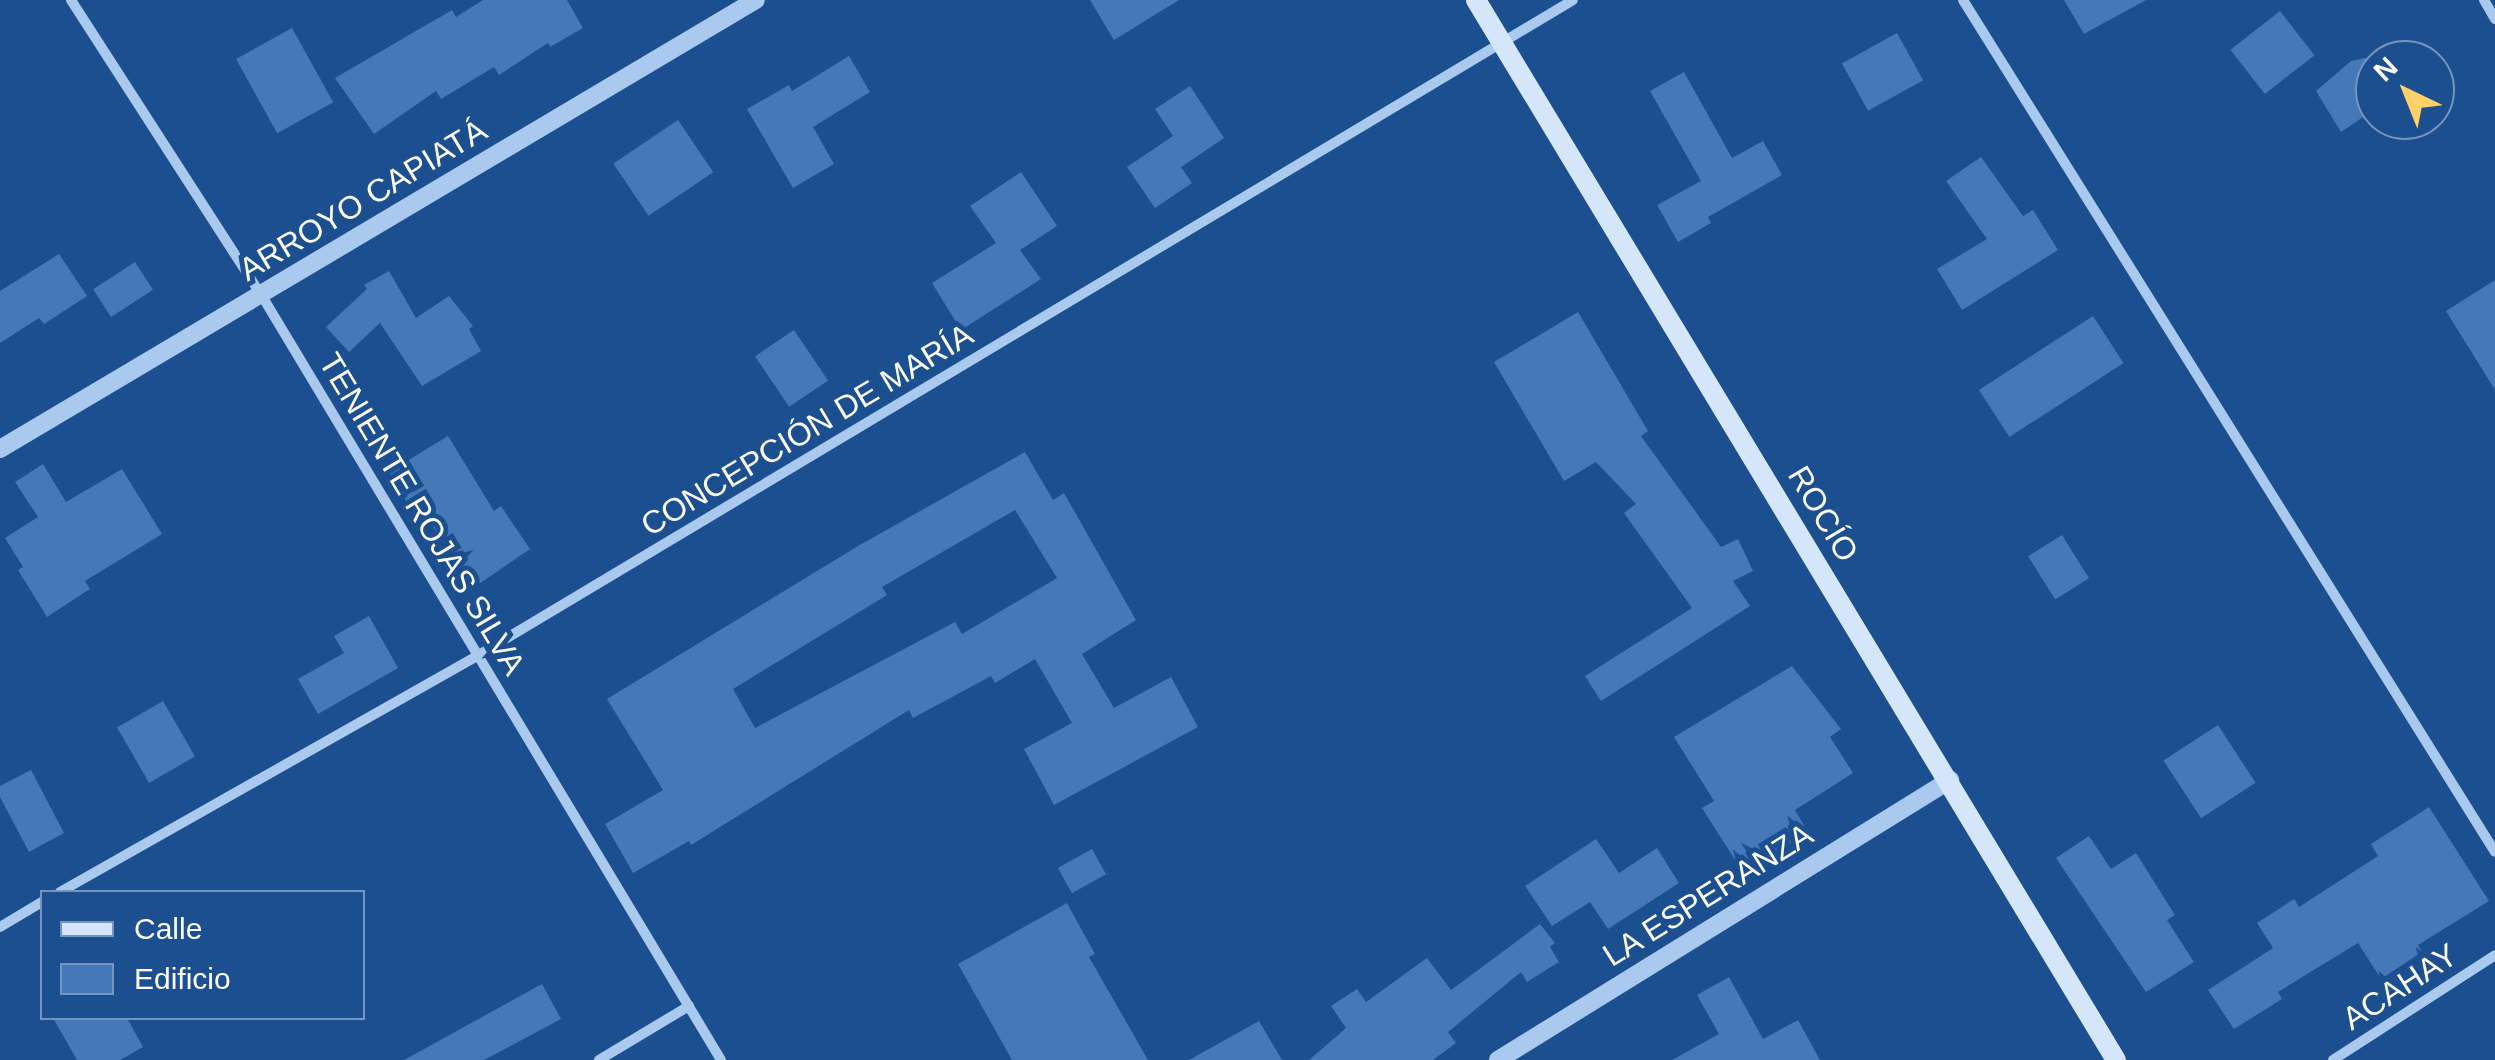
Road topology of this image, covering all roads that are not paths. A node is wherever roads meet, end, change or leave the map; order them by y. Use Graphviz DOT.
graph roads {
  1 [pos="72,0"];
  2 [pos="756,0"];
  3 [pos="1476,0"];
  4 [pos="1573,0"];
  5 [pos="1962,0"];
  6 [pos="2484,0"];
  7 [pos="2495,19"];
  8 [pos="1504,45"];
  9 [pos="262,296"];
  10 [pos="0,449"];
  11 [pos="478,656"];
  12 [pos="1950,780"];
  13 [pos="2495,852"];
  14 [pos="64,890"];
  15 [pos="40,903"];
  16 [pos="0,926"];
  17 [pos="2495,955"];
  18 [pos="689,1006"];
  19 [pos="599,1060"];
  20 [pos="721,1060"];
  21 [pos="1498,1060"];
  22 [pos="2116,1060"];
  23 [pos="2332,1060"];
  1 -- 9 [label="street, TENIENTE ROJAS SILVA"];
  2 -- 9 [label="street, ARROYO CAPIATÁ"];
  3 -- 8 [label="main road, ROCÍO"];
  4 -- 8 [label="street, CONCEPCIÓN DE MARÍA"];
  5 -- 13 [label="street"];
  6 -- 7 [label="street"];
  8 -- 11 [label="street, CONCEPCIÓN DE MARÍA"];
  8 -- 12 [label="main road, ROCÍO"];
  9 -- 10 [label="street, ARROYO CAPIATÁ"];
  9 -- 11 [label="street, TENIENTE ROJAS SILVA"];
  11 -- 14 [label="street, CONCEPCIÓN DE MARÍA"];
  11 -- 18 [label="street, TENIENTE ROJAS SILVA"];
  12 -- 21 [label="street, LA ESPERANZA"];
  12 -- 22 [label="main road, ROCÍO"];
  15 -- 16 [label="street"];
  17 -- 23 [label="street, ACAHAY"];
  18 -- 19 [label="street"];
  18 -- 20 [label="street, TENIENTE ROJAS SILVA"];
}
